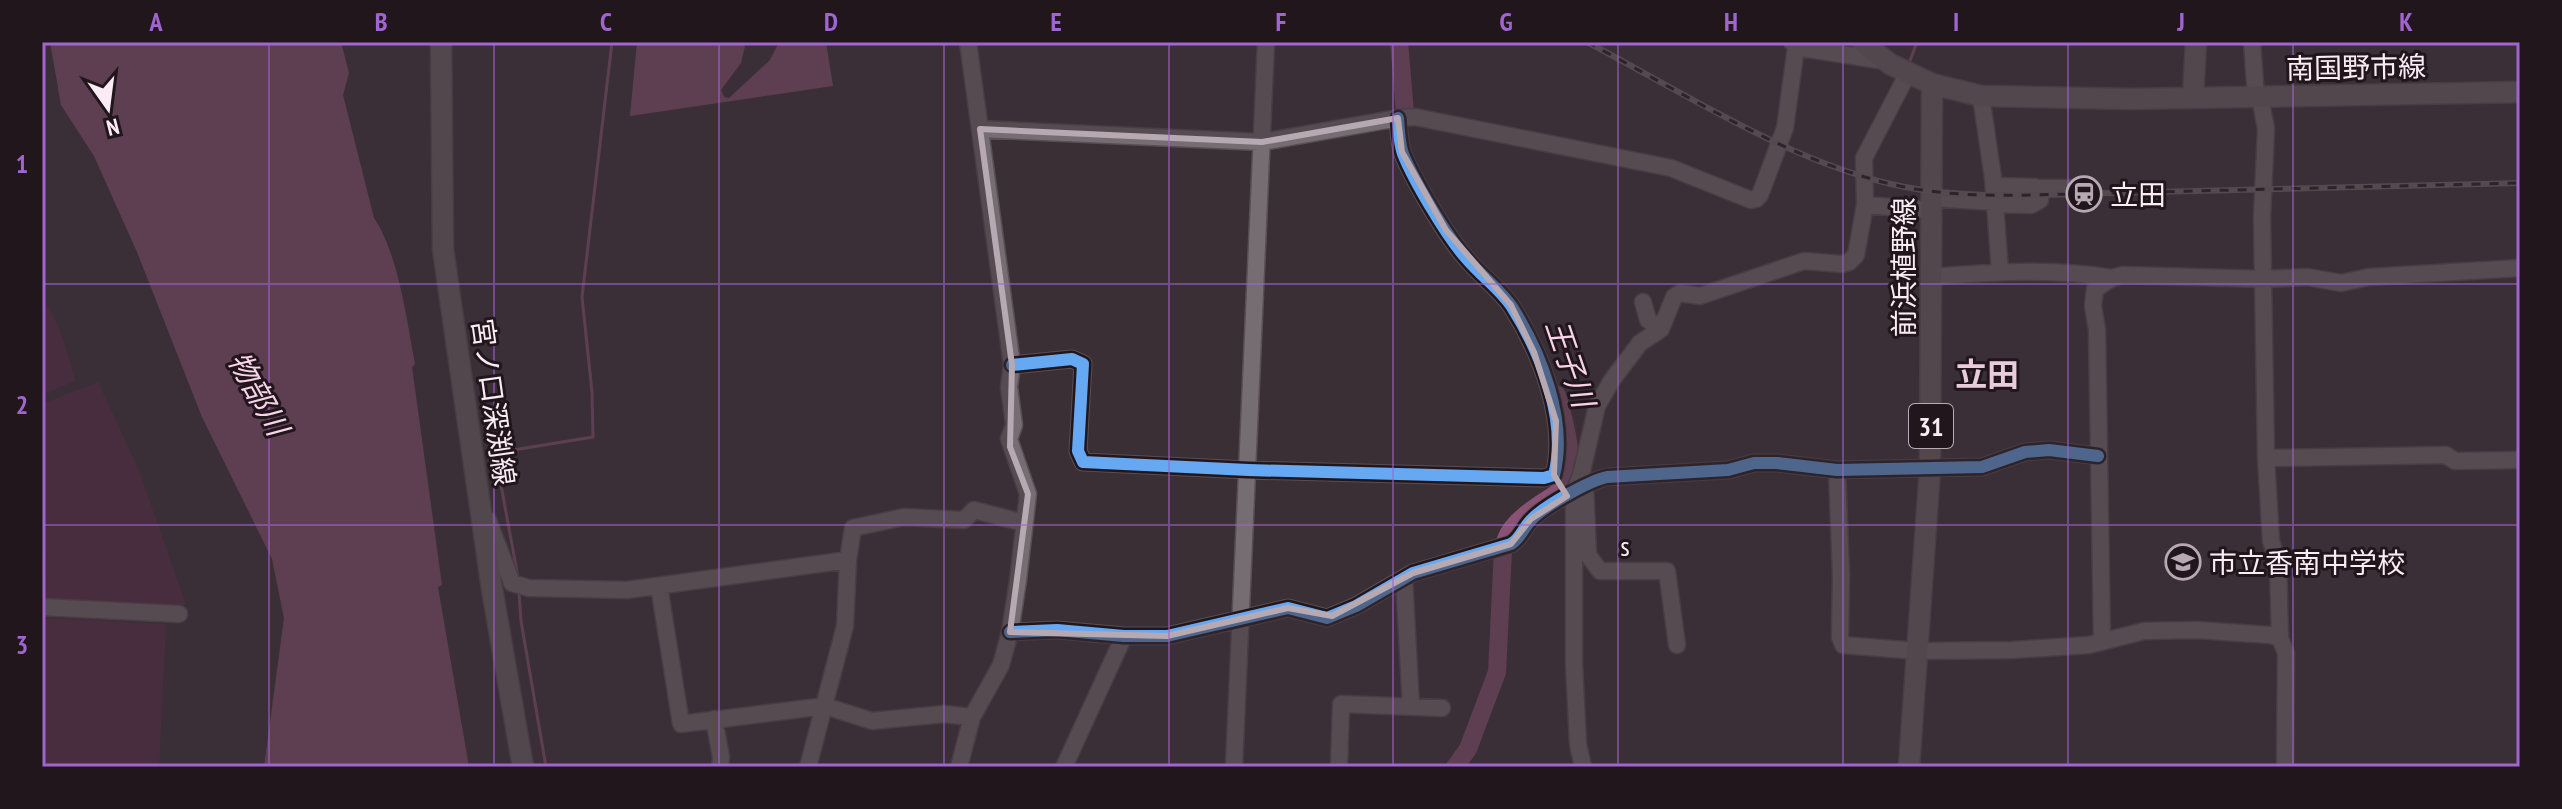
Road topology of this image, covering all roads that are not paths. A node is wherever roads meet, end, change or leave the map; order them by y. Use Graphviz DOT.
graph roads {
  1 [pos="441,42"];
  2 [pos="968,42"];
  3 [pos="1266,42"];
  4 [pos="1862,42"];
  5 [pos="2196,42"];
  6 [pos="2252,42"];
  7 [pos="1794,45"];
  8 [pos="1885,61"];
  9 [pos="1908,73"];
  10 [pos="1932,84"];
  11 [pos="2520,92"];
  12 [pos="1981,96"];
  13 [pos="2193,97"];
  14 [pos="2258,97"];
  15 [pos="1398,118"];
  16 [pos="980,129"];
  17 [pos="1262,142"];
  18 [pos="2082,188"];
  19 [pos="1995,197"];
  20 [pos="1930,204"];
  21 [pos="1865,205"];
  22 [pos="2520,268"];
  23 [pos="2000,271"];
  24 [pos="1930,277"];
  25 [pos="2112,278"];
  26 [pos="2264,279"];
  27 [pos="1643,302"];
  28 [pos="1661,329"];
  29 [pos="1012,365"];
  30 [pos="2098,456"];
  31 [pos="2266,458"];
  32 [pos="2520,460"];
  33 [pos="1930,469"];
  34 [pos="1248,470"];
  35 [pos="1837,470"];
  36 [pos="1554,475"];
  37 [pos="1575,491"];
  38 [pos="480,499"];
  39 [pos="1024,523"];
  40 [pos="848,560"];
  41 [pos="1404,578"];
  42 [pos="659,586"];
  43 [pos="42,607"];
  44 [pos="179,614"];
  45 [pos="1242,620"];
  46 [pos="1010,632"];
  47 [pos="1124,636"];
  48 [pos="2280,638"];
  49 [pos="2102,640"];
  50 [pos="1677,645"];
  51 [pos="1917,651"];
  52 [pos="825,706"];
  53 [pos="1411,707"];
  54 [pos="1442,708"];
  55 [pos="972,717"];
  56 [pos="714,719"];
  57 [pos="523,767"];
  58 [pos="720,767"];
  59 [pos="808,767"];
  60 [pos="959,767"];
  61 [pos="1064,767"];
  62 [pos="1234,767"];
  63 [pos="1339,767"];
  64 [pos="1583,767"];
  65 [pos="1909,767"];
  66 [pos="2285,767"];
  1 -- 38 [label="main road, 宮ノ口深渕線"];
  2 -- 16 [label="street"];
  3 -- 17 [label="street"];
  4 -- 8 [label="main road"];
  5 -- 13 [label="main road"];
  6 -- 14 [label="street"];
  7 -- 8 [label="street"];
  7 -- 15 [label="street"];
  8 -- 9 [label="main road"];
  9 -- 10 [label="main road"];
  9 -- 21 [label="street"];
  10 -- 12 [label="main road"];
  10 -- 20 [label="main road, 前浜植野線 / 31"];
  11 -- 14 [label="main road, 南国野市線"];
  12 -- 13 [label="main road"];
  12 -- 19 [label="street"];
  13 -- 14 [label="main road, 南国野市線"];
  14 -- 26 [label="street"];
  15 -- 17 [label="street"];
  15 -- 36 [label="street"];
  16 -- 17 [label="street"];
  16 -- 29 [label="street"];
  17 -- 34 [label="street"];
  18 -- 19 [label="street"];
  19 -- 20 [label="street"];
  19 -- 23 [label="street"];
  20 -- 21 [label="street"];
  20 -- 24 [label="main road, 前浜植野線 / 31"];
  21 -- 28 [label="street"];
  22 -- 26 [label="street"];
  23 -- 24 [label="street"];
  23 -- 25 [label="street"];
  24 -- 33 [label="main road, 前浜植野線 / 31"];
  25 -- 26 [label="street"];
  25 -- 30 [label="street"];
  26 -- 31 [label="street"];
  27 -- 28 [label="street"];
  28 -- 37 [label="street"];
  29 -- 34 [label="street"];
  29 -- 39 [label="street"];
  30 -- 33 [label="street"];
  30 -- 49 [label="street"];
  31 -- 32 [label="street"];
  31 -- 48 [label="street"];
  33 -- 35 [label="street"];
  33 -- 51 [label="main road, 前浜植野線 / 31"];
  34 -- 36 [label="street"];
  34 -- 45 [label="street"];
  35 -- 37 [label="street"];
  35 -- 51 [label="street"];
  36 -- 37 [label="street"];
  37 -- 41 [label="street"];
  37 -- 50 [label="street, s"];
  37 -- 64 [label="street"];
  38 -- 42 [label="street"];
  38 -- 57 [label="main road, 宮ノ口深渕線"];
  39 -- 40 [label="street"];
  39 -- 46 [label="street"];
  40 -- 42 [label="street"];
  40 -- 52 [label="street"];
  41 -- 45 [label="street"];
  41 -- 53 [label="street"];
  42 -- 56 [label="street"];
  43 -- 44 [label="street"];
  45 -- 47 [label="street"];
  45 -- 62 [label="street"];
  46 -- 47 [label="street"];
  46 -- 55 [label="street"];
  47 -- 61 [label="street"];
  48 -- 49 [label="street"];
  48 -- 66 [label="street"];
  49 -- 51 [label="street"];
  51 -- 65 [label="main road, 前浜植野線 / 31"];
  52 -- 55 [label="street"];
  52 -- 56 [label="street"];
  52 -- 59 [label="street"];
  53 -- 54 [label="street"];
  53 -- 63 [label="street"];
  55 -- 60 [label="street"];
  56 -- 58 [label="street"];
}
